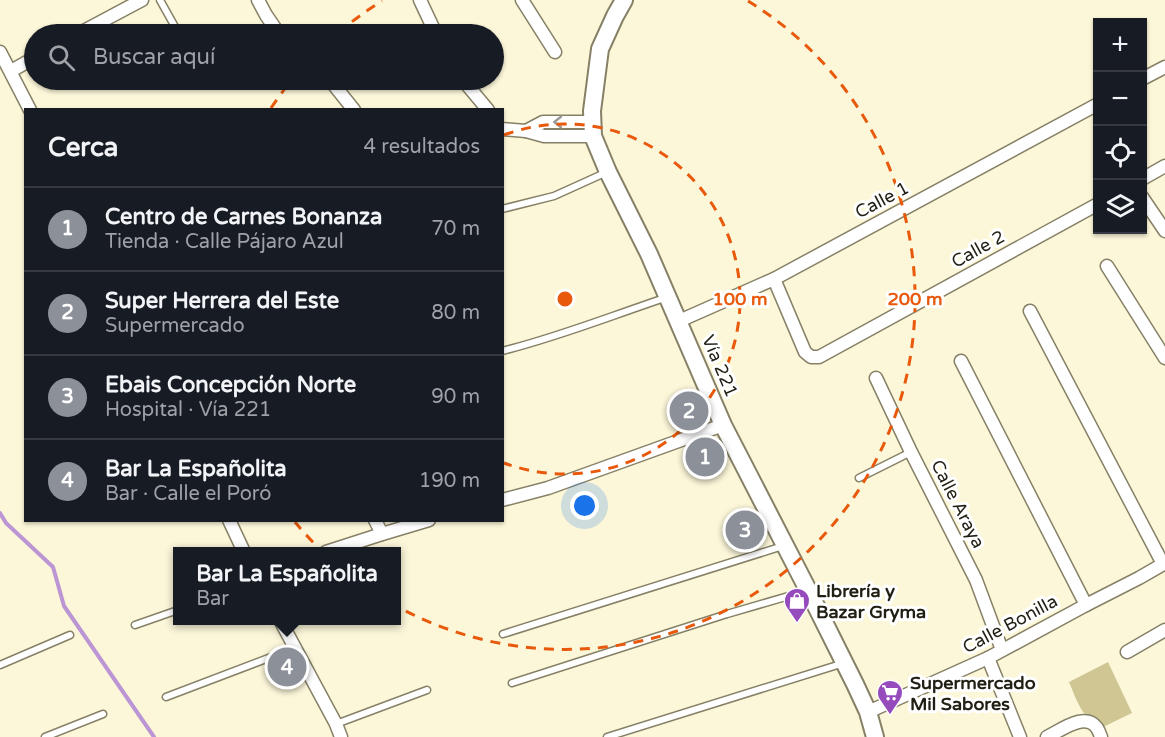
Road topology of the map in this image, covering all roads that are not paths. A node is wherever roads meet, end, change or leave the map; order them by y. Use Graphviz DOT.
graph roads {
  1 [pos="142,0"];
  2 [pos="160,0"];
  3 [pos="258,0"];
  4 [pos="420,0"];
  5 [pos="522,0"];
  6 [pos="624,0"];
  7 [pos="97,24"];
  8 [pos="173,24"];
  9 [pos="272,24"];
  10 [pos="431,24"];
  11 [pos="0,52"];
  12 [pos="555,52"];
  13 [pos="24,64"];
  14 [pos="1165,67"];
  15 [pos="11,71"];
  16 [pos="1147,77"];
  17 [pos="338,90"];
  18 [pos="471,90"];
  19 [pos="1093,107"];
  20 [pos="29,108"];
  21 [pos="352,108"];
  22 [pos="486,108"];
  23 [pos="504,128"];
  24 [pos="593,129"];
  25 [pos="1165,166"];
  26 [pos="608,172"];
  27 [pos="1147,177"];
  28 [pos="1147,203"];
  29 [pos="1093,207"];
  30 [pos="504,208"];
  31 [pos="1165,231"];
  32 [pos="1107,266"];
  33 [pos="774,279"];
  34 [pos="669,297"];
  35 [pos="1030,311"];
  36 [pos="679,321"];
  37 [pos="504,351"];
  38 [pos="1165,358"];
  39 [pos="961,361"];
  40 [pos="876,378"];
  41 [pos="723,425"];
  42 [pos="911,452"];
  43 [pos="859,478"];
  44 [pos="504,499"];
  45 [pos="230,522"];
  46 [pos="376,522"];
  47 [pos="422,522"];
  48 [pos="382,534"];
  49 [pos="785,546"];
  50 [pos="242,547"];
  51 [pos="342,547"];
  52 [pos="1164,563"];
  53 [pos="808,590"];
  54 [pos="1086,605"];
  55 [pos="173,611"];
  56 [pos="135,625"];
  57 [pos="282,625"];
  58 [pos="1165,630"];
  59 [pos="503,634"];
  60 [pos="70,635"];
  61 [pos="295,648"];
  62 [pos="1002,650"];
  63 [pos="1127,652"];
  64 [pos="988,657"];
  65 [pos="844,663"];
  66 [pos="0,665"];
  67 [pos="512,683"];
  68 [pos="427,690"];
  69 [pos="166,697"];
  70 [pos="868,712"];
  71 [pos="103,714"];
  72 [pos="336,724"];
  73 [pos="45,737"];
  74 [pos="341,737"];
  75 [pos="608,737"];
  76 [pos="875,737"];
  77 [pos="1020,737"];
  78 [pos="1047,737"];
  79 [pos="1101,737"];
  1 -- 7 [label="street"];
  2 -- 8 [label="lane"];
  3 -- 9 [label="street"];
  4 -- 10 [label="street"];
  5 -- 12 [label="street"];
  6 -- 24 [label="main road, Vía 221"];
  11 -- 15 [label="street"];
  13 -- 15 [label="street"];
  14 -- 16 [label="street"];
  15 -- 20 [label="street"];
  17 -- 21 [label="street"];
  18 -- 22 [label="street"];
  19 -- 33 [label="street, Calle 1"];
  23 -- 24 [label="street"];
  24 -- 26 [label="main road, Vía 221"];
  25 -- 27 [label="street"];
  26 -- 30 [label="lane"];
  26 -- 34 [label="main road, Vía 221"];
  28 -- 31 [label="street"];
  29 -- 33 [label="street, Calle 2"];
  32 -- 38 [label="street"];
  33 -- 36 [label="street, Calle 1"];
  34 -- 36 [label="main road, Vía 221"];
  34 -- 37 [label="lane"];
  35 -- 52 [label="street"];
  36 -- 41 [label="main road, Vía 221"];
  39 -- 54 [label="street"];
  40 -- 42 [label="street, Calle Araya"];
  41 -- 44 [label="street"];
  41 -- 49 [label="main road, Vía 221"];
  42 -- 43 [label="lane"];
  42 -- 62 [label="street, Calle Araya"];
  45 -- 50 [label="street"];
  46 -- 48 [label="street"];
  47 -- 48 [label="street"];
  48 -- 51 [label="street"];
  49 -- 53 [label="main road, Vía 221"];
  49 -- 59 [label="lane"];
  52 -- 54 [label="street, Calle Bonilla"];
  53 -- 65 [label="main road, Vía 221"];
  53 -- 67 [label="lane"];
  54 -- 62 [label="street, Calle Bonilla"];
  55 -- 56 [label="lane"];
  57 -- 61 [label="street"];
  58 -- 63 [label="street"];
  60 -- 66 [label="lane"];
  61 -- 69 [label="lane"];
  61 -- 72 [label="street"];
  62 -- 64 [label="street, Calle Bonilla"];
  64 -- 70 [label="street, Calle Bonilla"];
  64 -- 77 [label="street"];
  65 -- 70 [label="main road, Vía 221"];
  65 -- 75 [label="lane"];
  68 -- 72 [label="lane"];
  70 -- 76 [label="main road, Vía 221"];
  71 -- 73 [label="lane"];
  72 -- 74 [label="street"];
  78 -- 79 [label="street"];
}
